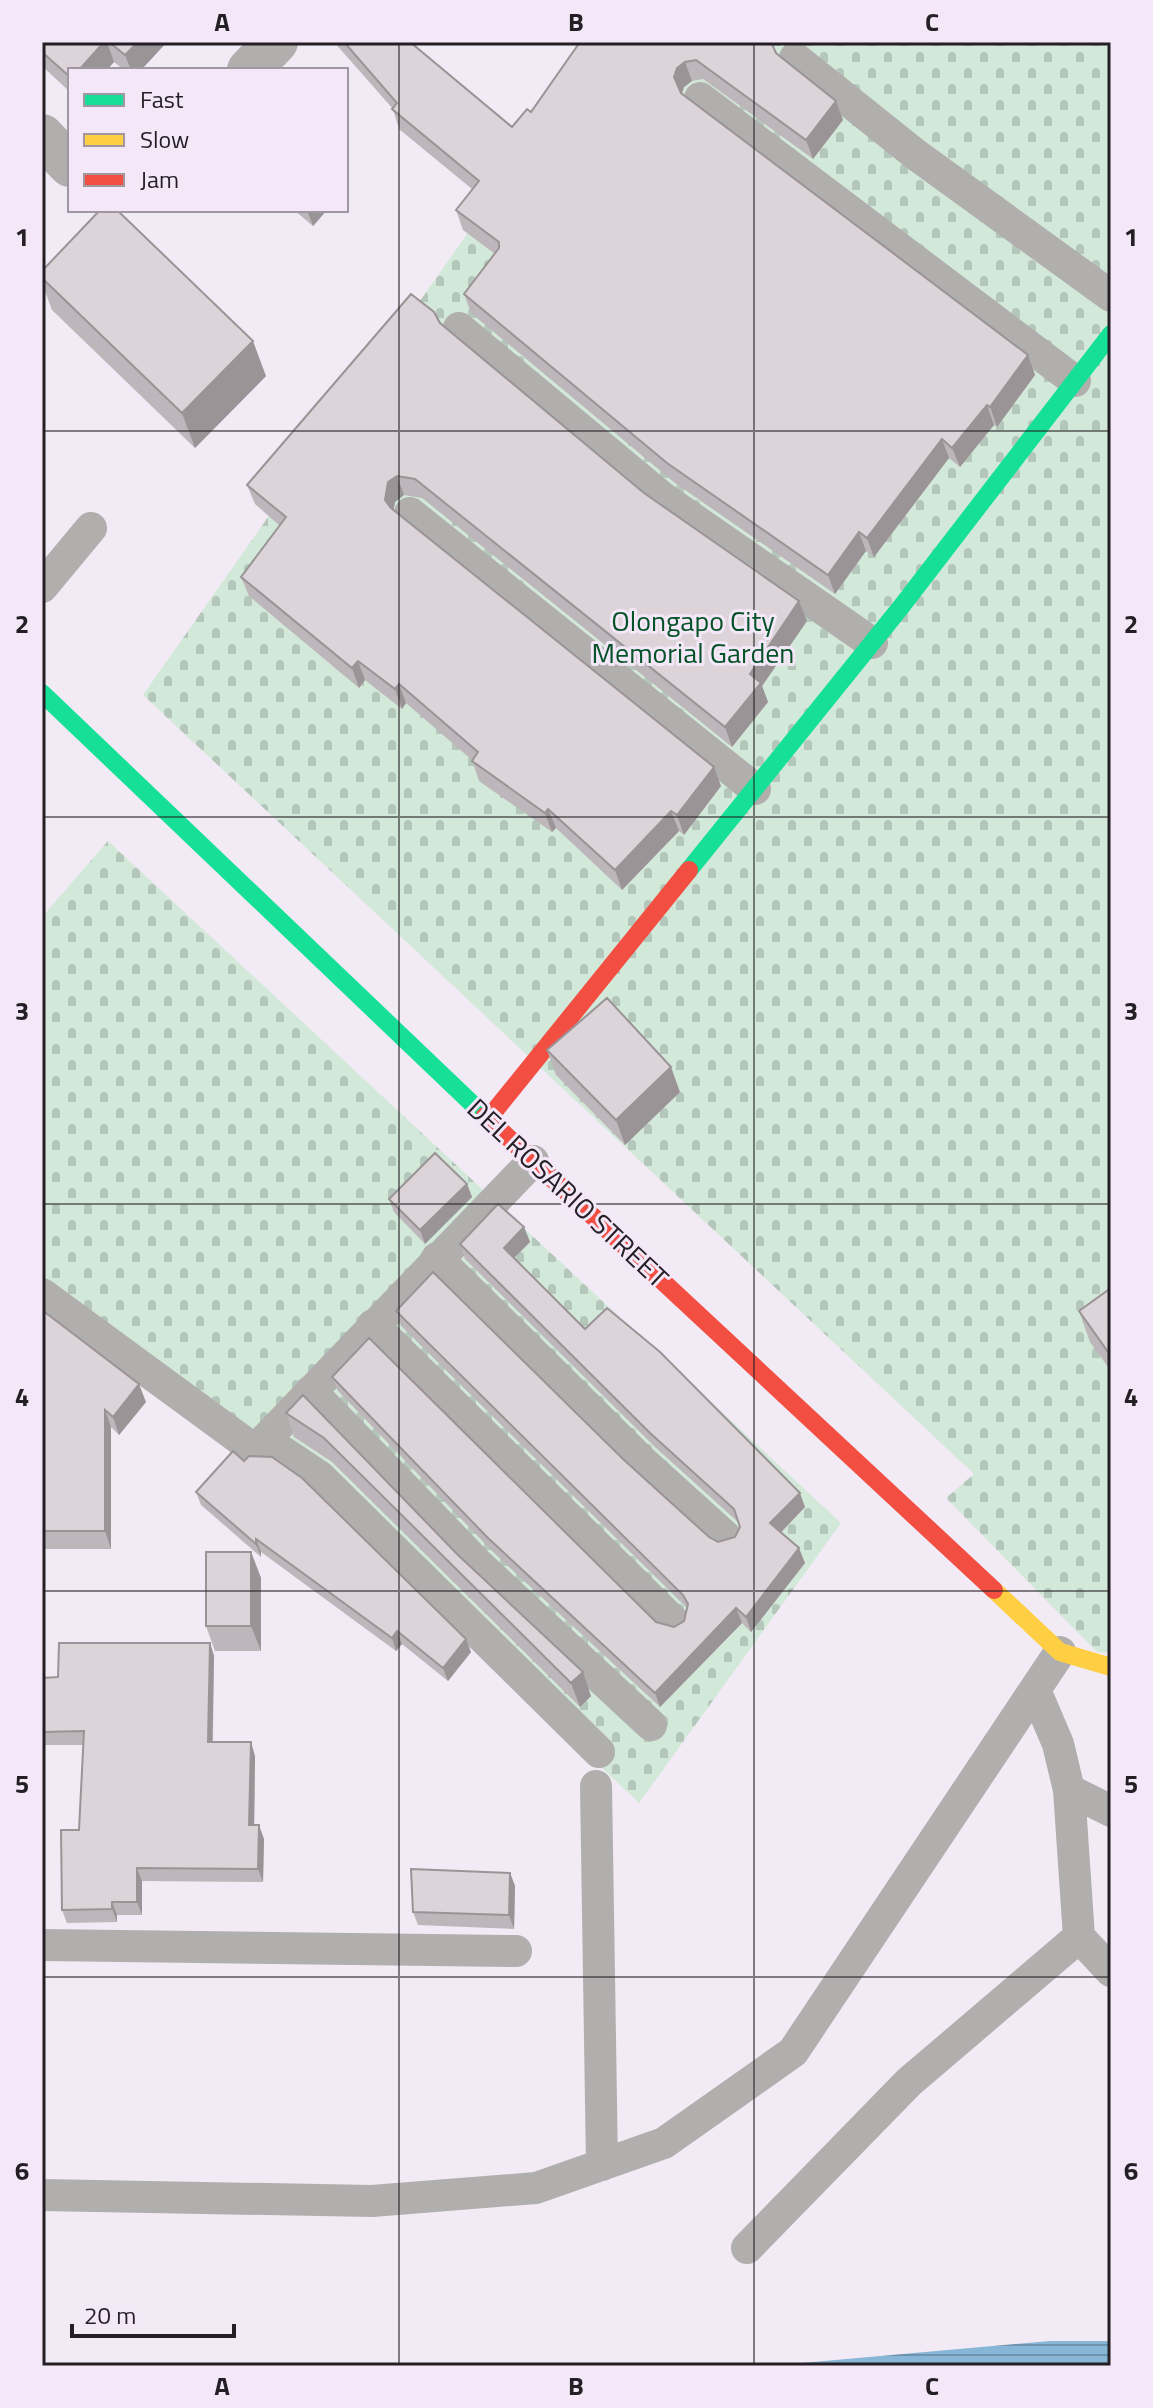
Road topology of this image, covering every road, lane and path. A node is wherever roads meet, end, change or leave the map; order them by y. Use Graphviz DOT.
graph roads {
  1 [pos="276,42"];
  2 [pos="795,58"];
  3 [pos="251,68"];
  4 [pos="700,98"];
  5 [pos="42,136"];
  6 [pos="68,163"];
  7 [pos="1111,296"];
  8 [pos="459,328"];
  9 [pos="1111,334"];
  10 [pos="1075,381"];
  11 [pos="410,513"];
  12 [pos="91,528"];
  13 [pos="42,587"];
  14 [pos="872,643"];
  15 [pos="42,693"];
  16 [pos="755,789"];
  17 [pos="488,1119"];
  18 [pos="533,1161"];
  19 [pos="437,1258"];
  20 [pos="42,1294"];
  21 [pos="373,1325"];
  22 [pos="311,1391"];
  23 [pos="255,1450"];
  24 [pos="727,1538"];
  25 [pos="675,1623"];
  26 [pos="1060,1652"];
  27 [pos="1111,1667"];
  28 [pos="1035,1690"];
  29 [pos="651,1725"];
  30 [pos="599,1752"];
  31 [pos="596,1786"];
  32 [pos="1069,1790"];
  33 [pos="1111,1811"];
  34 [pos="1079,1937"];
  35 [pos="42,1945"];
  36 [pos="516,1951"];
  37 [pos="1111,1971"];
  38 [pos="602,2165"];
  39 [pos="42,2195"];
  40 [pos="747,2248"];
  1 -- 3 [label="street"];
  2 -- 7 [label="lane"];
  4 -- 10 [label="lane"];
  5 -- 6 [label="street"];
  8 -- 14 [label="lane"];
  9 -- 10 [label="main road"];
  10 -- 14 [label="main road"];
  11 -- 16 [label="lane"];
  12 -- 13 [label="lane"];
  14 -- 16 [label="main road"];
  15 -- 17 [label="main road, DEL ROSARIO STREET"];
  16 -- 17 [label="main road"];
  17 -- 18 [label="main road, DEL ROSARIO STREET"];
  18 -- 19 [label="lane"];
  18 -- 26 [label="main road, DEL ROSARIO STREET"];
  19 -- 21 [label="lane"];
  19 -- 24 [label="lane"];
  20 -- 23 [label="lane"];
  21 -- 22 [label="lane"];
  21 -- 25 [label="lane"];
  22 -- 23 [label="lane"];
  22 -- 29 [label="lane"];
  23 -- 30 [label="lane"];
  26 -- 27 [label="main road, DEL ROSARIO STREET"];
  26 -- 28 [label="lane"];
  28 -- 32 [label="lane"];
  28 -- 38 [label="lane"];
  31 -- 38 [label="lane"];
  32 -- 33 [label="lane"];
  32 -- 34 [label="lane"];
  34 -- 37 [label="lane"];
  34 -- 40 [label="lane"];
  35 -- 36 [label="lane"];
  38 -- 39 [label="lane"];
}
